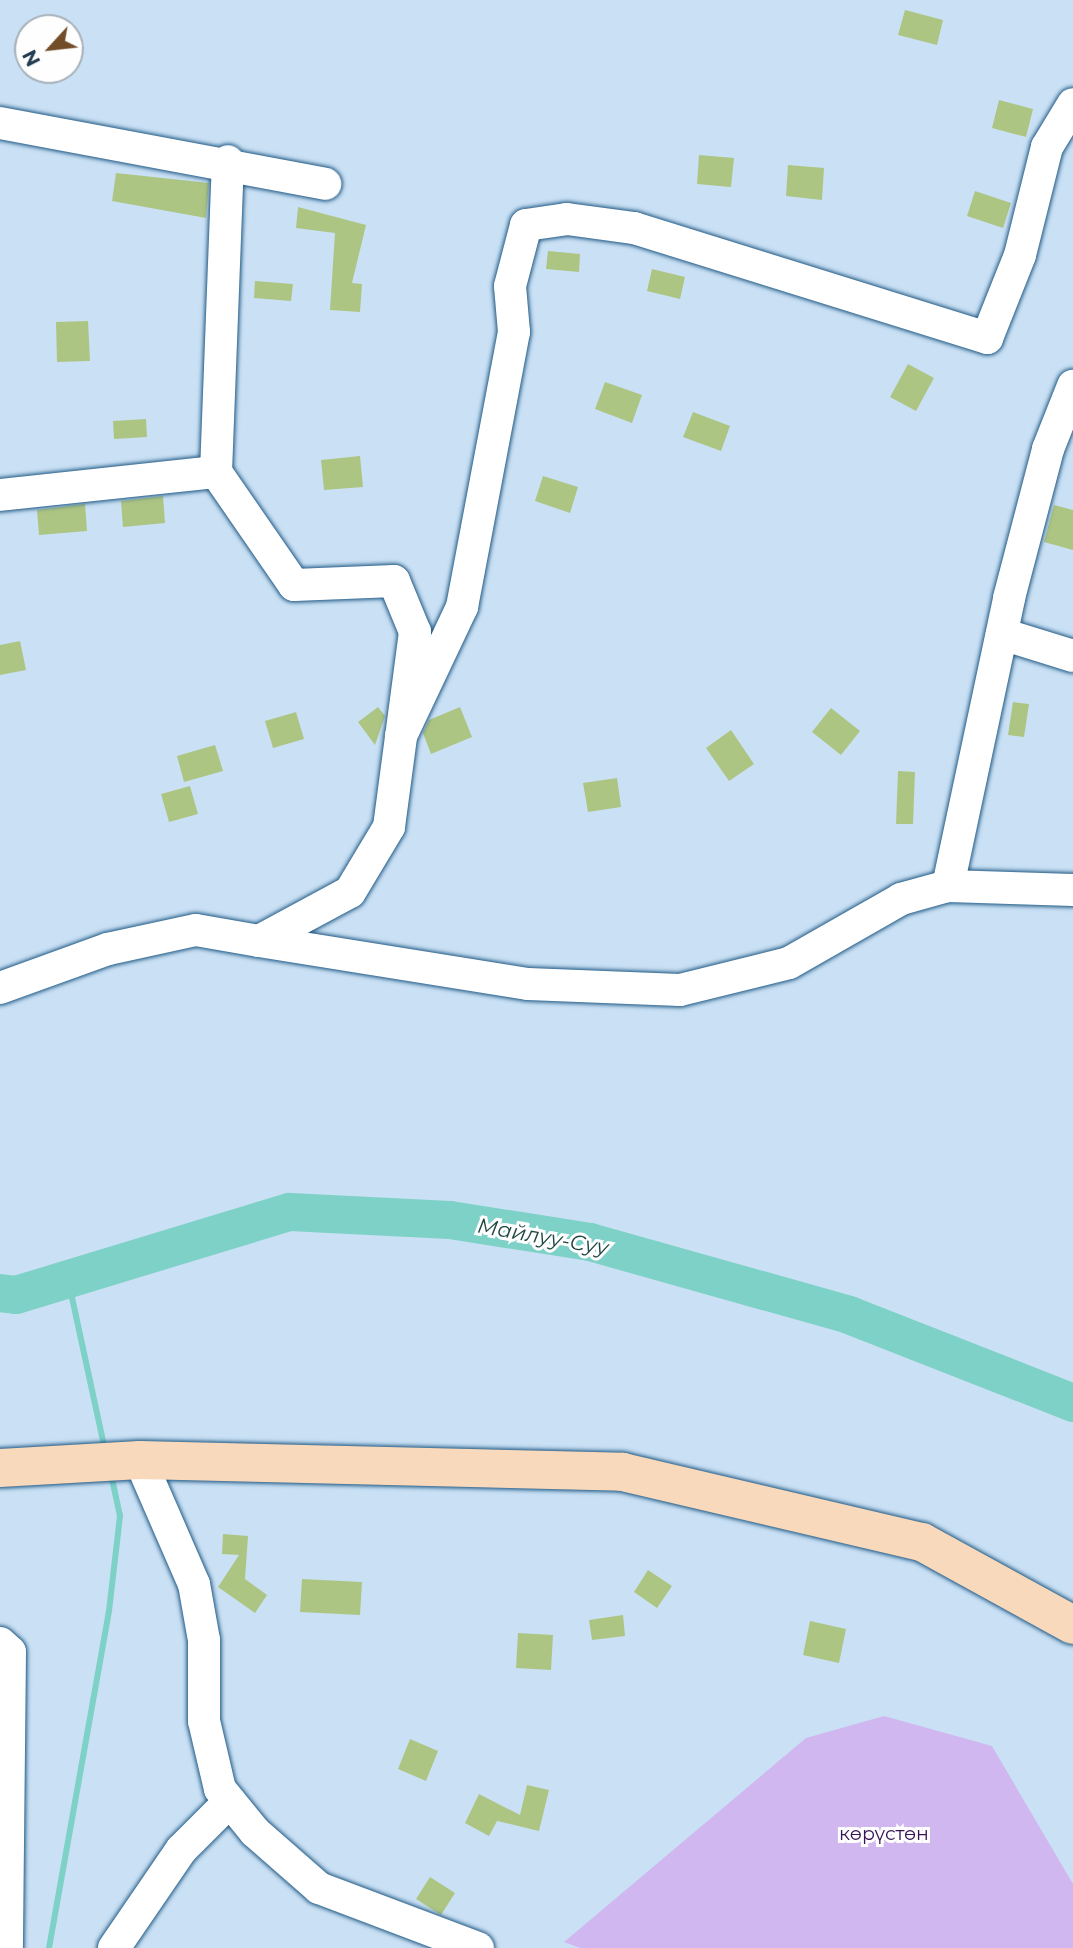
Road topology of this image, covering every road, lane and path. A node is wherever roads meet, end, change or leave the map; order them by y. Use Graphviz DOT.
graph roads {
  1 [pos="1073,104"];
  2 [pos="0,122"];
  3 [pos="228,161"];
  4 [pos="325,184"];
  5 [pos="1073,386"];
  6 [pos="216,472"];
  7 [pos="0,495"];
  8 [pos="1002,634"];
  9 [pos="1073,656"];
  10 [pos="401,736"];
  11 [pos="948,886"];
  12 [pos="1073,890"];
  13 [pos="258,941"];
  14 [pos="0,988"];
  15 [pos="132,1460"];
  16 [pos="0,1468"];
  17 [pos="1073,1625"];
  18 [pos="0,1643"];
  19 [pos="230,1801"];
  20 [pos="2,1833"];
  21 [pos="7,1948"];
  22 [pos="114,1948"];
  23 [pos="478,1948"];
  1 -- 10 [label="street"];
  2 -- 3 [label="street"];
  3 -- 4 [label="street"];
  3 -- 6 [label="street"];
  5 -- 8 [label="street"];
  6 -- 7 [label="street"];
  6 -- 10 [label="street"];
  8 -- 9 [label="street"];
  8 -- 11 [label="street"];
  10 -- 13 [label="street"];
  11 -- 12 [label="street"];
  11 -- 13 [label="street"];
  13 -- 14 [label="street"];
  15 -- 16 [label="main road"];
  15 -- 17 [label="main road"];
  15 -- 19 [label="street"];
  18 -- 20 [label="street"];
  19 -- 22 [label="street"];
  19 -- 23 [label="street"];
  20 -- 21 [label="street"];
}
